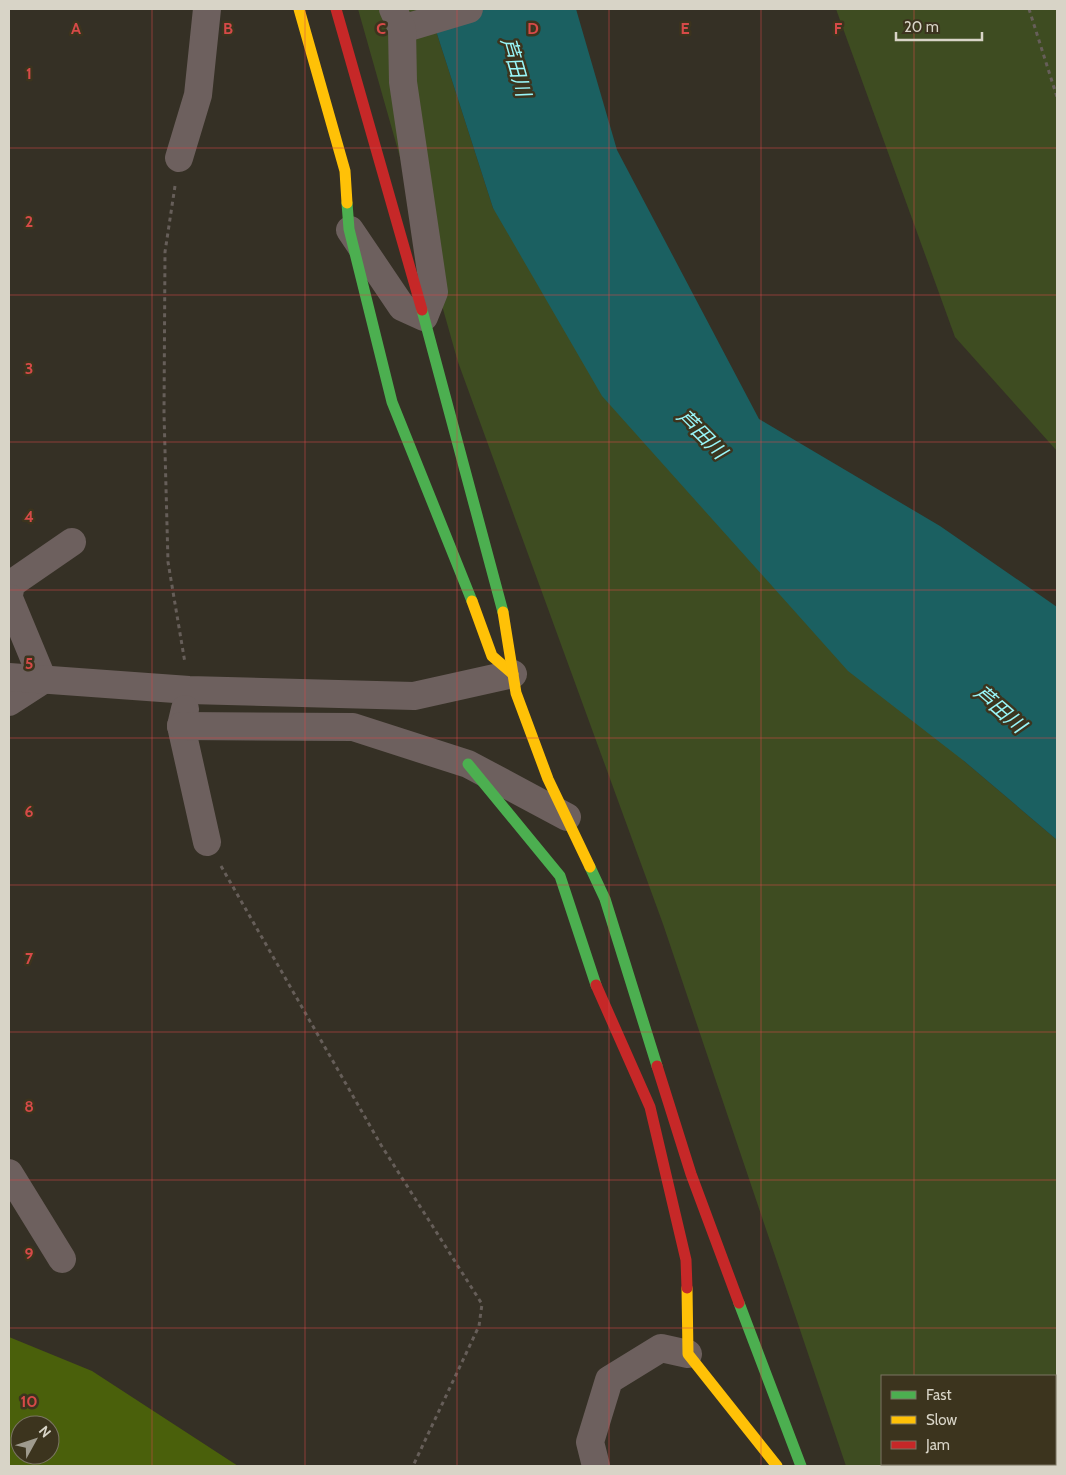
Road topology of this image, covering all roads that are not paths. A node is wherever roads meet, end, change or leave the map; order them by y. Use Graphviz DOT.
graph roads {
  1 [pos="207,9"];
  2 [pos="299,9"];
  3 [pos="336,9"];
  4 [pos="469,9"];
  5 [pos="406,20"];
  6 [pos="180,158"];
  7 [pos="349,229"];
  8 [pos="424,317"];
  9 [pos="72,542"];
  10 [pos="9,597"];
  11 [pos="9,677"];
  12 [pos="42,680"];
  13 [pos="515,684"];
  14 [pos="189,690"];
  15 [pos="9,702"];
  16 [pos="181,726"];
  17 [pos="468,764"];
  18 [pos="566,817"];
  19 [pos="207,842"];
  20 [pos="659,1105"];
  21 [pos="9,1173"];
  22 [pos="62,1259"];
  23 [pos="688,1354"];
  24 [pos="596,1466"];
  25 [pos="778,1466"];
  26 [pos="801,1466"];
  1 -- 6 [label="street"];
  2 -- 7 [label="street"];
  3 -- 8 [label="street"];
  4 -- 5 [label="street"];
  5 -- 8 [label="street"];
  7 -- 8 [label="street"];
  7 -- 13 [label="street"];
  8 -- 13 [label="street"];
  9 -- 10 [label="street"];
  10 -- 12 [label="street"];
  11 -- 12 [label="street"];
  12 -- 14 [label="street"];
  12 -- 15 [label="street"];
  13 -- 14 [label="street"];
  13 -- 18 [label="street"];
  14 -- 16 [label="street"];
  16 -- 17 [label="street"];
  16 -- 19 [label="street"];
  17 -- 18 [label="street"];
  17 -- 20 [label="street"];
  18 -- 20 [label="street"];
  20 -- 23 [label="street"];
  20 -- 26 [label="street"];
  21 -- 22 [label="street"];
  23 -- 24 [label="street"];
  23 -- 25 [label="street"];
}
